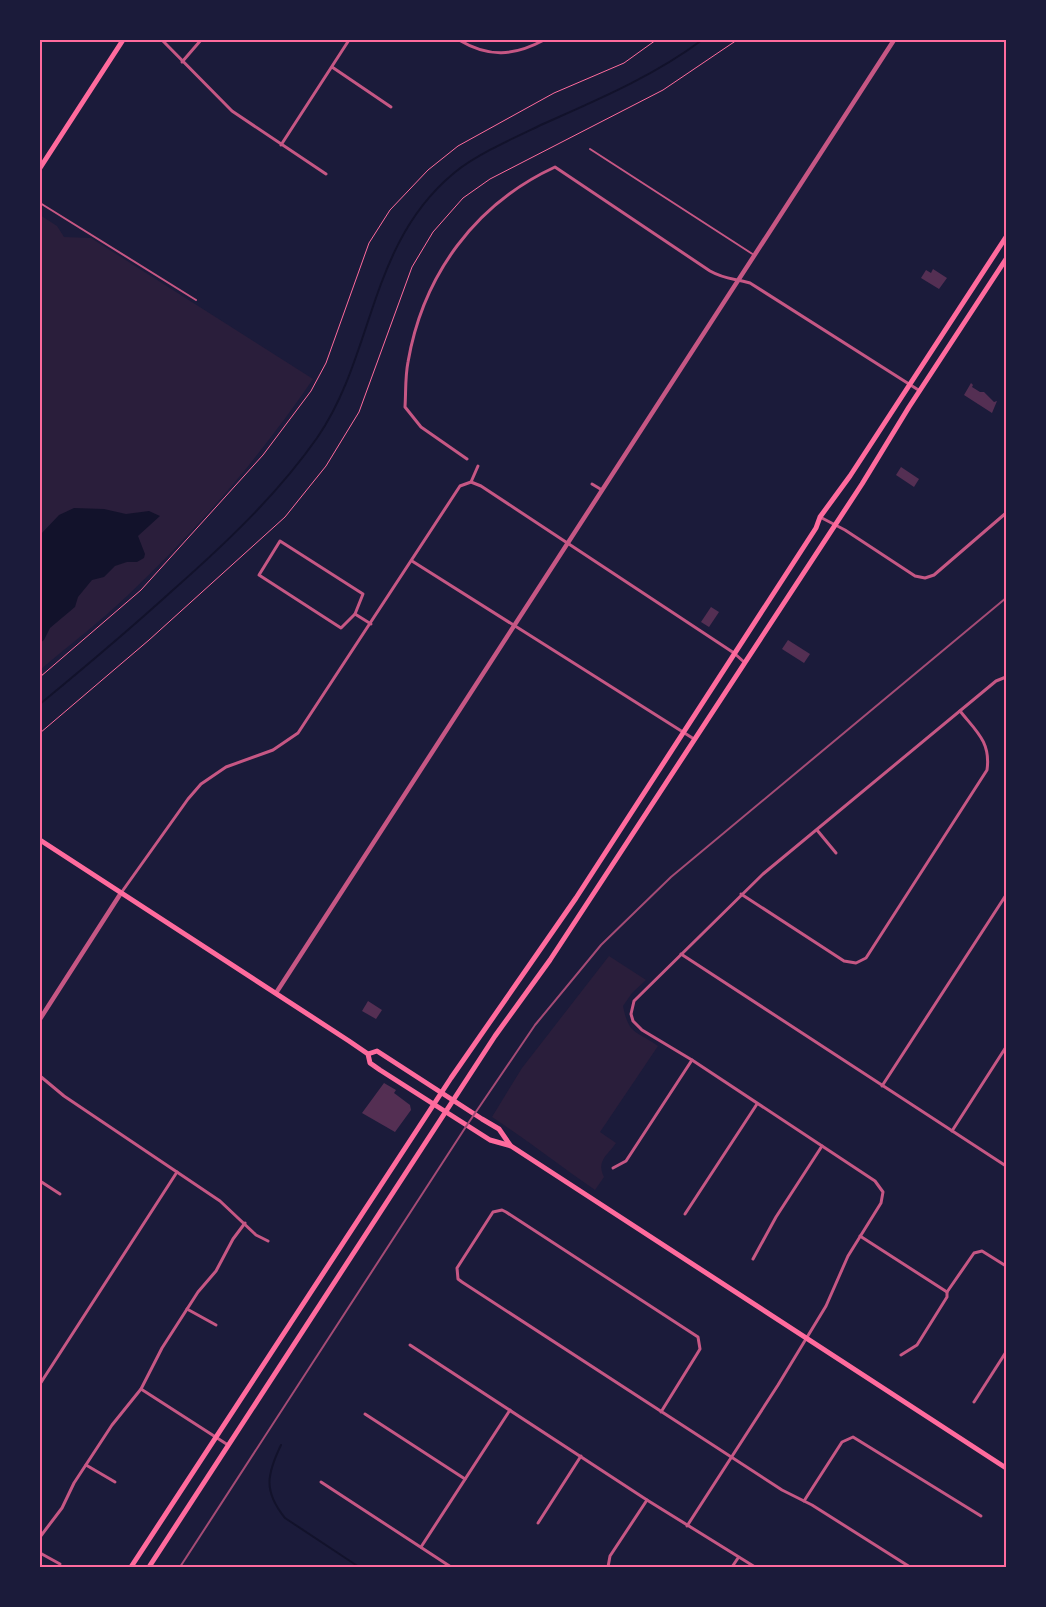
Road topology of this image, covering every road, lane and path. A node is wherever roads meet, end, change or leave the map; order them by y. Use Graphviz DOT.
graph roads {
  1 [pos="123,40"];
  2 [pos="162,40"];
  3 [pos="201,40"];
  4 [pos="349,40"];
  5 [pos="459,40"];
  6 [pos="544,40"];
  7 [pos="656,40"];
  8 [pos="737,40"];
  9 [pos="894,40"];
  10 [pos="182,62"];
  11 [pos="332,67"];
  12 [pos="391,107"];
  13 [pos="281,145"];
  14 [pos="590,149"];
  15 [pos="40,168"];
  16 [pos="326,174"];
  17 [pos="40,203"];
  18 [pos="1006,237"];
  19 [pos="755,256"];
  20 [pos="1006,259"];
  21 [pos="739,280"];
  22 [pos="196,300"];
  23 [pos="910,384"];
  24 [pos="920,391"];
  25 [pos="466,459"];
  26 [pos="478,466"];
  27 [pos="471,482"];
  28 [pos="592,484"];
  29 [pos="602,490"];
  30 [pos="1006,513"];
  31 [pos="820,517"];
  32 [pos="834,524"];
  33 [pos="568,544"];
  34 [pos="412,560"];
  35 [pos="356,614"];
  36 [pos="371,624"];
  37 [pos="513,625"];
  38 [pos="734,653"];
  39 [pos="744,662"];
  40 [pos="40,677"];
  41 [pos="1006,677"];
  42 [pos="960,711"];
  43 [pos="684,732"];
  44 [pos="40,733"];
  45 [pos="695,739"];
  46 [pos="817,830"];
  47 [pos="40,840"];
  48 [pos="836,853"];
  49 [pos="121,893"];
  50 [pos="741,894"];
  51 [pos="1006,895"];
  52 [pos="680,954"];
  53 [pos="276,993"];
  54 [pos="40,1019"];
  55 [pos="1006,1047"];
  56 [pos="368,1054"];
  57 [pos="692,1060"];
  58 [pos="40,1076"];
  59 [pos="882,1086"];
  60 [pos="442,1093"];
  61 [pos="453,1100"];
  62 [pos="434,1104"];
  63 [pos="757,1104"];
  64 [pos="445,1111"];
  65 [pos="952,1131"];
  66 [pos="511,1146"];
  67 [pos="822,1146"];
  68 [pos="1006,1166"];
  69 [pos="613,1168"];
  70 [pos="177,1172"];
  71 [pos="40,1181"];
  72 [pos="60,1194"];
  73 [pos="685,1214"];
  74 [pos="245,1223"];
  75 [pos="860,1236"];
  76 [pos="268,1242"];
  77 [pos="753,1259"];
  78 [pos="1006,1266"];
  79 [pos="947,1292"];
  80 [pos="188,1308"];
  81 [pos="216,1325"];
  82 [pos="806,1338"];
  83 [pos="410,1345"];
  84 [pos="1006,1352"];
  85 [pos="901,1355"];
  86 [pos="40,1384"];
  87 [pos="141,1389"];
  88 [pos="974,1402"];
  89 [pos="510,1410"];
  90 [pos="661,1412"];
  91 [pos="365,1414"];
  92 [pos="217,1438"];
  93 [pos="228,1445"];
  94 [pos="581,1456"];
  95 [pos="731,1457"];
  96 [pos="86,1466"];
  97 [pos="1006,1468"];
  98 [pos="466,1479"];
  99 [pos="115,1482"];
  100 [pos="321,1482"];
  101 [pos="647,1500"];
  102 [pos="804,1501"];
  103 [pos="981,1516"];
  104 [pos="538,1523"];
  105 [pos="687,1526"];
  106 [pos="40,1537"];
  107 [pos="421,1547"];
  108 [pos="40,1553"];
  109 [pos="738,1558"];
  110 [pos="60,1564"];
  111 [pos="132,1567"];
  112 [pos="149,1567"];
  113 [pos="451,1567"];
  114 [pos="608,1567"];
  115 [pos="732,1567"];
  116 [pos="755,1567"];
  117 [pos="910,1567"];
  1 -- 15 [label="main road"];
  2 -- 10 [label="street"];
  3 -- 10 [label="street"];
  4 -- 11 [label="street"];
  5 -- 6 [label="street"];
  7 -- 40 [label="path"];
  8 -- 44 [label="path"];
  9 -- 19 [label="street"];
  10 -- 13 [label="street"];
  11 -- 12 [label="street"];
  11 -- 13 [label="street"];
  13 -- 16 [label="street"];
  14 -- 19 [label="lane"];
  17 -- 22 [label="lane"];
  18 -- 23 [label="main road"];
  19 -- 21 [label="street"];
  20 -- 24 [label="main road"];
  21 -- 23 [label="street"];
  21 -- 25 [label="street"];
  21 -- 29 [label="street"];
  23 -- 24 [label="street"];
  23 -- 31 [label="main road"];
  24 -- 32 [label="main road"];
  26 -- 27 [label="street"];
  27 -- 33 [label="street"];
  27 -- 34 [label="street"];
  28 -- 29 [label="street"];
  29 -- 33 [label="street"];
  30 -- 32 [label="street"];
  31 -- 32 [label="street"];
  31 -- 38 [label="main road"];
  32 -- 39 [label="main road"];
  33 -- 37 [label="street"];
  33 -- 38 [label="street"];
  34 -- 36 [label="street"];
  34 -- 37 [label="street"];
  35 -- 35 [label="street"];
  35 -- 36 [label="street"];
  36 -- 49 [label="street"];
  37 -- 43 [label="street"];
  37 -- 53 [label="street"];
  38 -- 39 [label="street"];
  38 -- 43 [label="main road"];
  39 -- 45 [label="main road"];
  41 -- 42 [label="street"];
  42 -- 46 [label="street"];
  42 -- 50 [label="street"];
  43 -- 45 [label="street"];
  43 -- 60 [label="main road"];
  45 -- 61 [label="main road"];
  46 -- 48 [label="street"];
  46 -- 50 [label="street"];
  47 -- 49 [label="main road"];
  49 -- 53 [label="main road"];
  49 -- 54 [label="street"];
  50 -- 52 [label="street"];
  51 -- 59 [label="street"];
  52 -- 57 [label="street"];
  52 -- 59 [label="street"];
  53 -- 56 [label="main road"];
  55 -- 65 [label="street"];
  56 -- 60 [label="main road"];
  56 -- 62 [label="main road"];
  57 -- 63 [label="street"];
  57 -- 69 [label="street"];
  58 -- 70 [label="street"];
  59 -- 65 [label="street"];
  60 -- 61 [label="main road"];
  60 -- 62 [label="main road"];
  61 -- 64 [label="main road"];
  61 -- 66 [label="main road"];
  62 -- 64 [label="main road"];
  62 -- 92 [label="main road"];
  63 -- 67 [label="street"];
  63 -- 73 [label="street"];
  64 -- 66 [label="main road"];
  64 -- 93 [label="main road"];
  65 -- 68 [label="street"];
  66 -- 82 [label="main road"];
  67 -- 75 [label="street"];
  67 -- 77 [label="street"];
  70 -- 74 [label="street"];
  70 -- 86 [label="street"];
  71 -- 72 [label="street"];
  74 -- 76 [label="street"];
  74 -- 80 [label="street"];
  75 -- 79 [label="street"];
  75 -- 82 [label="street"];
  78 -- 79 [label="street"];
  79 -- 85 [label="street"];
  80 -- 81 [label="street"];
  80 -- 87 [label="street"];
  82 -- 95 [label="street"];
  82 -- 97 [label="main road"];
  83 -- 89 [label="street"];
  84 -- 88 [label="street"];
  87 -- 92 [label="street"];
  87 -- 96 [label="street"];
  89 -- 94 [label="street"];
  89 -- 98 [label="street"];
  90 -- 90 [label="street"];
  90 -- 95 [label="street"];
  91 -- 98 [label="street"];
  92 -- 93 [label="street"];
  92 -- 111 [label="main road"];
  93 -- 112 [label="main road"];
  94 -- 101 [label="street"];
  94 -- 104 [label="street"];
  95 -- 102 [label="street"];
  95 -- 105 [label="street"];
  96 -- 99 [label="street"];
  96 -- 106 [label="street"];
  98 -- 107 [label="street"];
  100 -- 107 [label="street"];
  101 -- 105 [label="street"];
  101 -- 114 [label="street"];
  102 -- 103 [label="street"];
  102 -- 117 [label="street"];
  105 -- 109 [label="street"];
  107 -- 113 [label="street"];
  108 -- 110 [label="street"];
  109 -- 115 [label="street"];
  109 -- 116 [label="street"];
}
